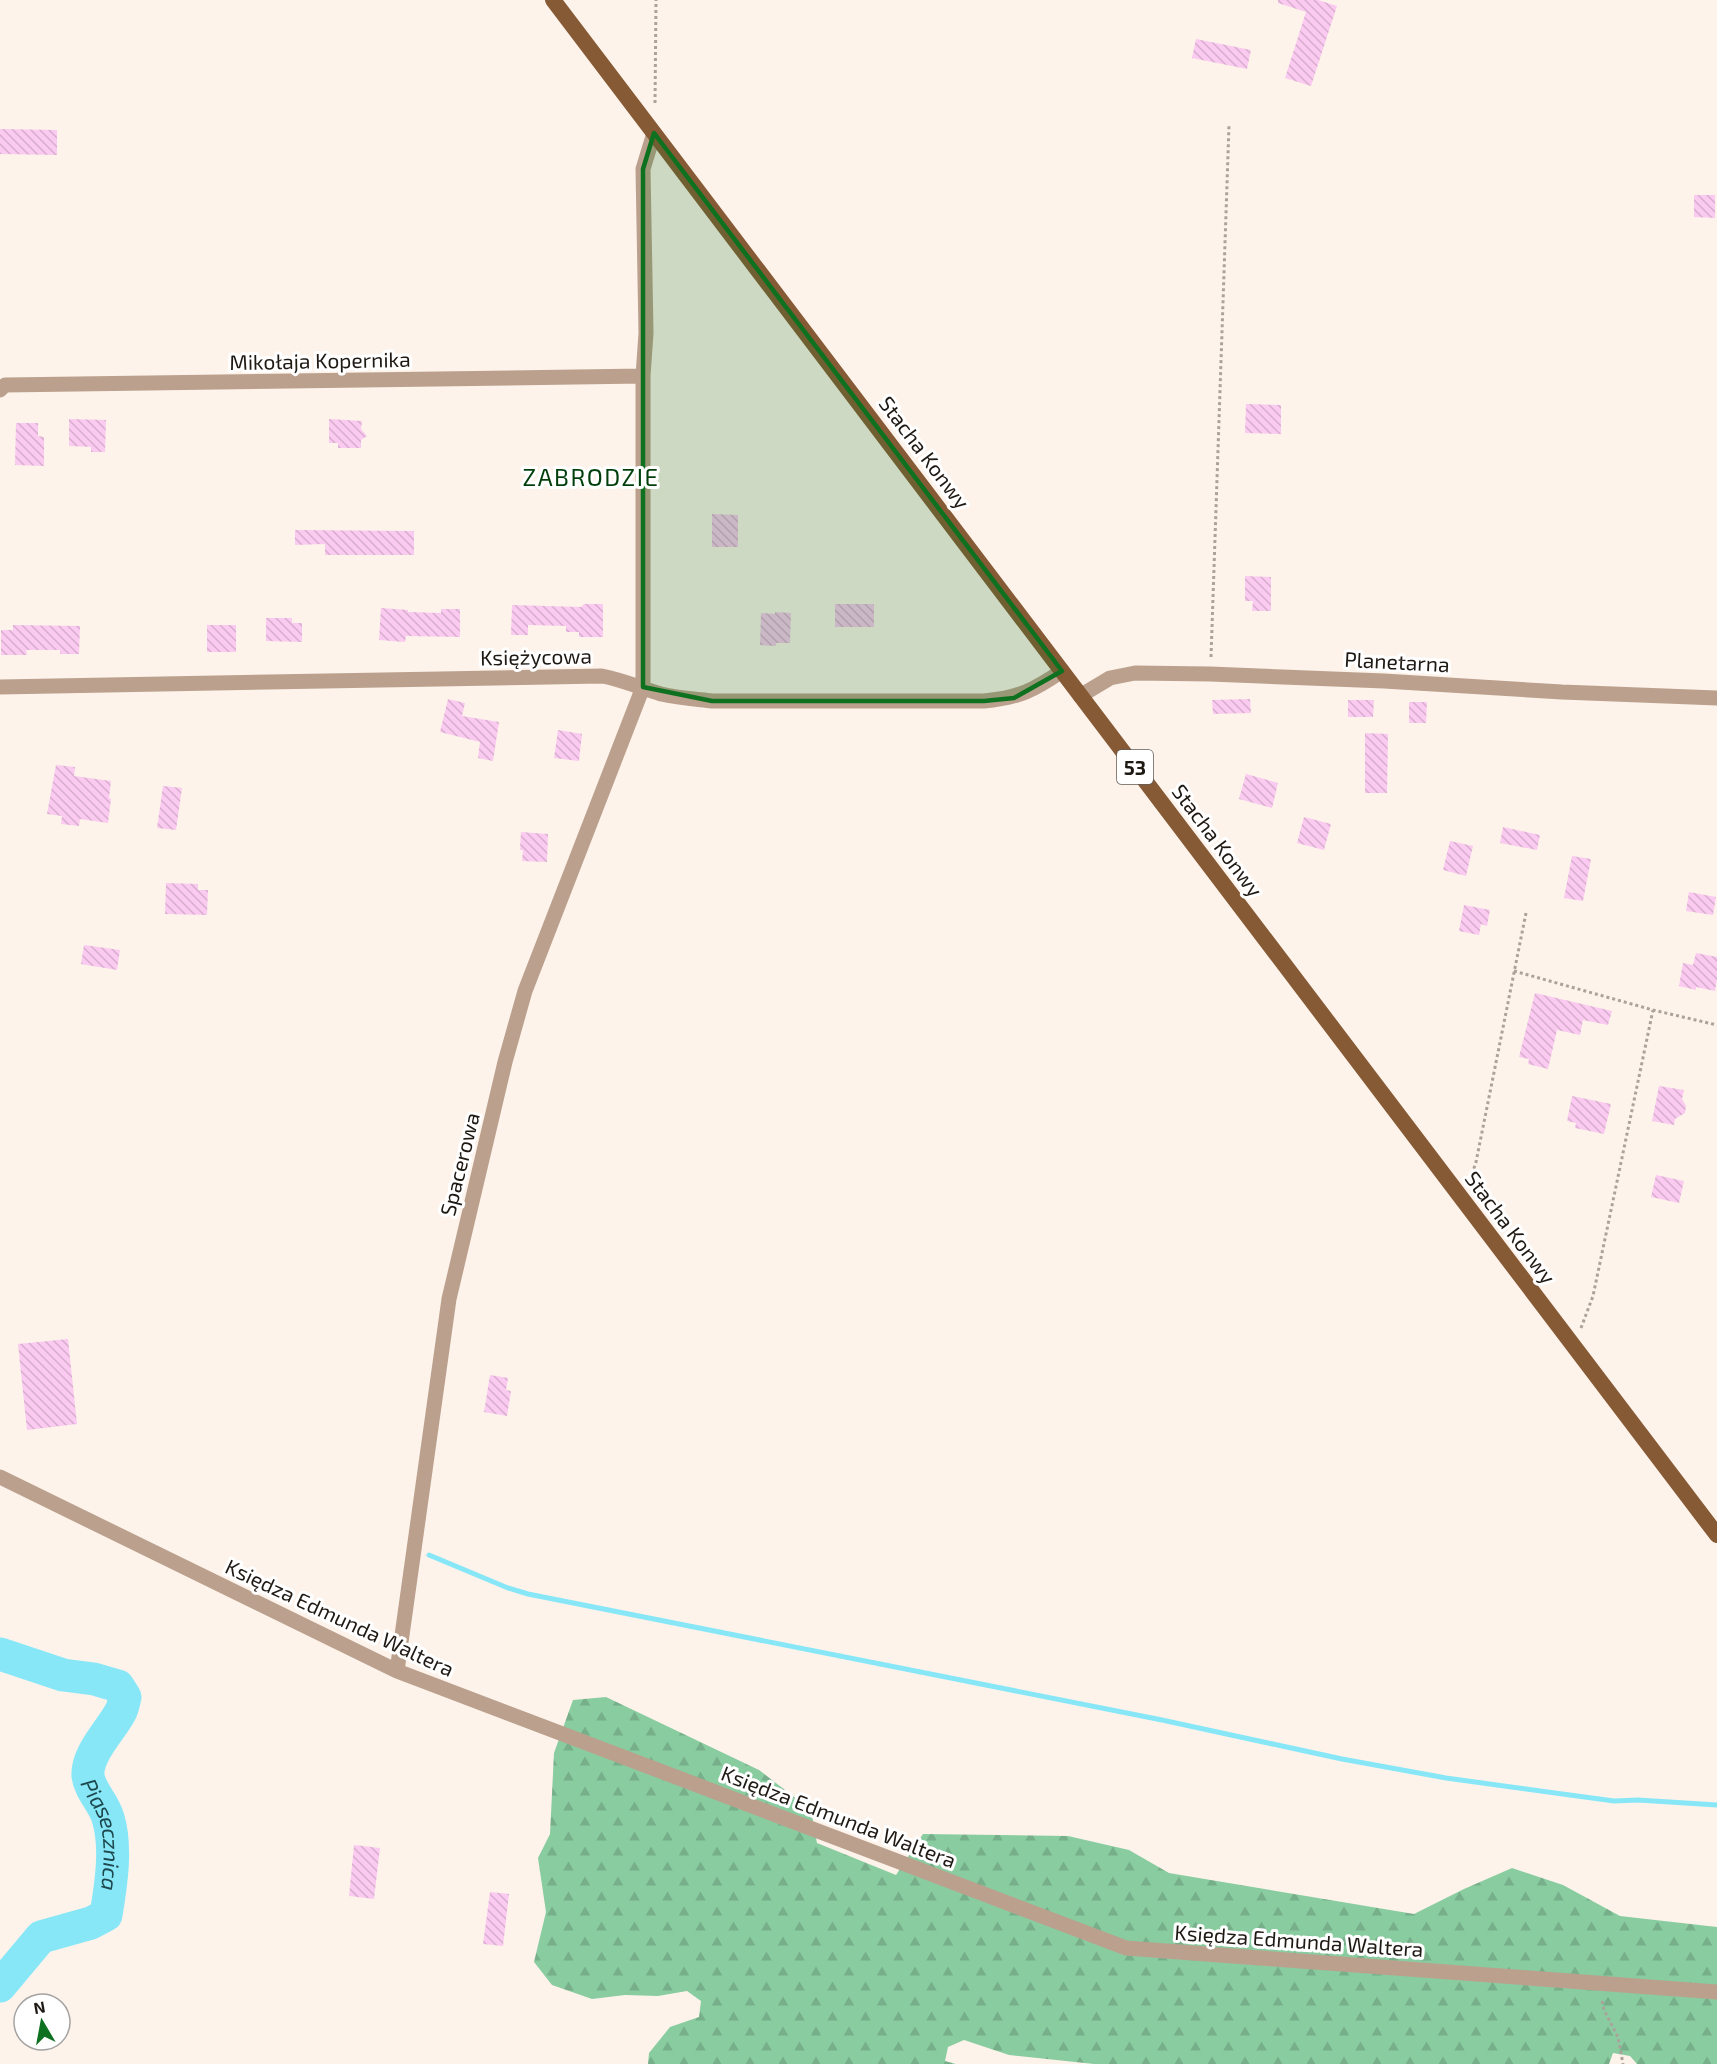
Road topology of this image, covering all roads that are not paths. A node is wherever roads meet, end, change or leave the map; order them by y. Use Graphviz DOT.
graph roads {
  1 [pos="553,0"];
  2 [pos="654,133"];
  3 [pos="643,376"];
  4 [pos="0,390"];
  5 [pos="1062,671"];
  6 [pos="0,687"];
  7 [pos="643,687"];
  8 [pos="1080,696"];
  9 [pos="1717,698"];
  10 [pos="0,1477"];
  11 [pos="1717,1535"];
  12 [pos="397,1671"];
  13 [pos="1717,1992"];
  1 -- 2 [label="main road, Stacha Konwy / 53"];
  2 -- 3 [label="street"];
  2 -- 5 [label="main road, Stacha Konwy / 53"];
  3 -- 4 [label="street, Mikołaja Kopernika"];
  3 -- 7 [label="street"];
  5 -- 7 [label="street, Księżycowa"];
  5 -- 8 [label="main road, Stacha Konwy / 53"];
  6 -- 7 [label="street, Księżycowa"];
  7 -- 12 [label="street, Spacerowa"];
  8 -- 9 [label="street, Planetarna"];
  8 -- 11 [label="main road, Stacha Konwy / 53"];
  10 -- 12 [label="street, Księdza Edmunda Waltera"];
  12 -- 13 [label="street, Księdza Edmunda Waltera"];
}
